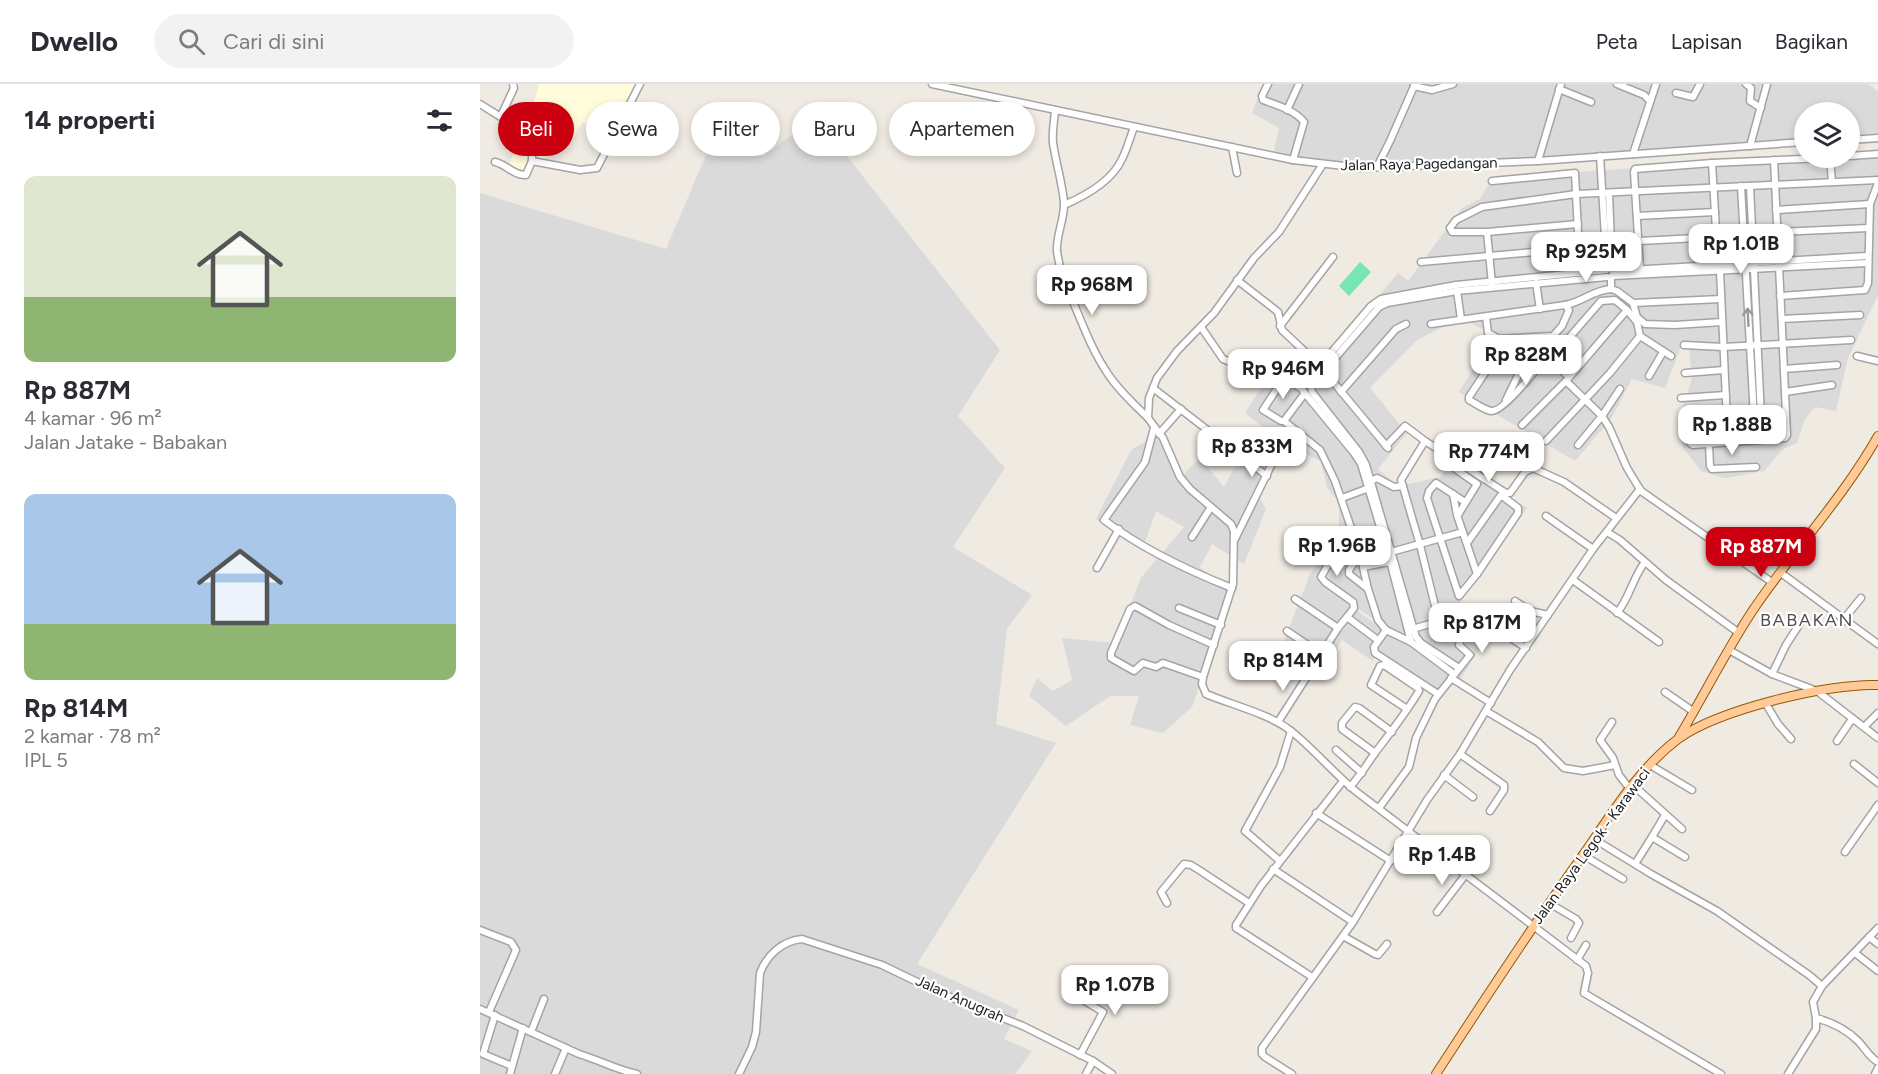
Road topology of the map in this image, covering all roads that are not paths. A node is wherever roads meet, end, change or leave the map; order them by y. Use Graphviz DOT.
graph roads {
  1 [pos="513,84"];
  2 [pos="640,84"];
  3 [pos="937,84"];
  4 [pos="1268,84"];
  5 [pos="1299,84"];
  6 [pos="1453,84"];
  7 [pos="1617,84"];
  8 [pos="1656,84"];
  9 [pos="1700,84"];
  10 [pos="1746,84"];
  11 [pos="1767,84"];
  12 [pos="1414,85"];
  13 [pos="1560,86"];
  14 [pos="1676,93"];
  15 [pos="1650,101"];
  16 [pos="508,102"];
  17 [pos="1592,102"];
  18 [pos="480,104"];
  19 [pos="1761,108"];
  20 [pos="1287,110"];
  21 [pos="1055,111"];
  22 [pos="498,114"];
  23 [pos="1134,127"];
  24 [pos="1878,138"];
  25 [pos="1860,139"];
  26 [pos="1794,143"];
  27 [pos="1750,146"];
  28 [pos="1232,147"];
  29 [pos="1633,154"];
  30 [pos="1878,154"];
  31 [pos="1860,155"];
  32 [pos="532,156"];
  33 [pos="1600,156"];
  34 [pos="1794,159"];
  35 [pos="1293,160"];
  36 [pos="1774,160"];
  37 [pos="532,161"];
  38 [pos="1538,161"];
  39 [pos="495,162"];
  40 [pos="1713,163"];
  41 [pos="1323,164"];
  42 [pos="1377,167"];
  43 [pos="1830,168"];
  44 [pos="1238,173"];
  45 [pos="1492,181"];
  46 [pos="1878,181"];
  47 [pos="1832,182"];
  48 [pos="1775,185"];
  49 [pos="1741,186"];
  50 [pos="1750,186"];
  51 [pos="1714,188"];
  52 [pos="1636,191"];
  53 [pos="1606,193"];
  54 [pos="1576,194"];
  55 [pos="1870,204"];
  56 [pos="1064,205"];
  57 [pos="1776,210"];
  58 [pos="1715,212"];
  59 [pos="1637,216"];
  60 [pos="1578,224"];
  61 [pos="1869,228"];
  62 [pos="1487,232"];
  63 [pos="1778,232"];
  64 [pos="1717,237"];
  65 [pos="1639,241"];
  66 [pos="1579,248"];
  67 [pos="1489,256"];
  68 [pos="1333,257"];
  69 [pos="1867,259"];
  70 [pos="1421,262"];
  71 [pos="1779,264"];
  72 [pos="1745,266"];
  73 [pos="1754,266"];
  74 [pos="1640,268"];
  75 [pos="1719,268"];
  76 [pos="1580,273"];
  77 [pos="1610,273"];
  78 [pos="1237,280"];
  79 [pos="1536,283"];
  80 [pos="1492,285"];
  81 [pos="1611,289"];
  82 [pos="1457,291"];
  83 [pos="1780,296"];
  84 [pos="1721,298"];
  85 [pos="1633,303"];
  86 [pos="1565,305"];
  87 [pos="1540,309"];
  88 [pos="1627,310"];
  89 [pos="1860,315"];
  90 [pos="1486,317"];
  91 [pos="1461,319"];
  92 [pos="1782,319"];
  93 [pos="1722,322"];
  94 [pos="1406,324"];
  95 [pos="1431,324"];
  96 [pos="1280,326"];
  97 [pos="1201,327"];
  98 [pos="1640,336"];
  99 [pos="1851,340"];
  100 [pos="1783,344"];
  101 [pos="1684,345"];
  102 [pos="1754,346"];
  103 [pos="1723,347"];
  104 [pos="1500,350"];
  105 [pos="1663,352"];
  106 [pos="1671,356"];
  107 [pos="1857,357"];
  108 [pos="1526,359"];
  109 [pos="1549,361"];
  110 [pos="1878,361"];
  111 [pos="1837,365"];
  112 [pos="1247,369"];
  113 [pos="1322,369"];
  114 [pos="1784,369"];
  115 [pos="1724,370"];
  116 [pos="1685,373"];
  117 [pos="1649,376"];
  118 [pos="1567,379"];
  119 [pos="1832,386"];
  120 [pos="1153,388"];
  121 [pos="1620,389"];
  122 [pos="1303,391"];
  123 [pos="1341,392"];
  124 [pos="1785,392"];
  125 [pos="1725,395"];
  126 [pos="1681,398"];
  127 [pos="1586,400"];
  128 [pos="1505,404"];
  129 [pos="1181,409"];
  130 [pos="1786,415"];
  131 [pos="1602,416"];
  132 [pos="1757,417"];
  133 [pos="1148,418"];
  134 [pos="1727,419"];
  135 [pos="1284,421"];
  136 [pos="1522,425"];
  137 [pos="1290,427"];
  138 [pos="1154,428"];
  139 [pos="1159,434"];
  140 [pos="1878,436"];
  141 [pos="1425,441"];
  142 [pos="1546,441"];
  143 [pos="1728,443"];
  144 [pos="1709,444"];
  145 [pos="1578,445"];
  146 [pos="1507,456"];
  147 [pos="1450,465"];
  148 [pos="1756,466"];
  149 [pos="1527,470"];
  150 [pos="1267,476"];
  151 [pos="1370,485"];
  152 [pos="1403,486"];
  153 [pos="1640,489"];
  154 [pos="1453,494"];
  155 [pos="1342,498"];
  156 [pos="1465,502"];
  157 [pos="1211,507"];
  158 [pos="1457,515"];
  159 [pos="1546,516"];
  160 [pos="1616,518"];
  161 [pos="1119,529"];
  162 [pos="1463,532"];
  163 [pos="1607,532"];
  164 [pos="1192,537"];
  165 [pos="1440,539"];
  166 [pos="1234,540"];
  167 [pos="1467,543"];
  168 [pos="1420,545"];
  169 [pos="1338,547"];
  170 [pos="1593,549"];
  171 [pos="1390,553"];
  172 [pos="1360,554"];
  173 [pos="1389,561"];
  174 [pos="1645,562"];
  175 [pos="1363,567"];
  176 [pos="1097,568"];
  177 [pos="1780,573"];
  178 [pos="1477,574"];
  179 [pos="1573,580"];
  180 [pos="1773,583"];
  181 [pos="1232,588"];
  182 [pos="1368,589"];
  183 [pos="1861,598"];
  184 [pos="1295,599"];
  185 [pos="1515,601"];
  186 [pos="1179,608"];
  187 [pos="1617,613"];
  188 [pos="1474,614"];
  189 [pos="1548,615"];
  190 [pos="1347,617"];
  191 [pos="1438,618"];
  192 [pos="1843,620"];
  193 [pos="1221,625"];
  194 [pos="1799,625"];
  195 [pos="1338,628"];
  196 [pos="1386,630"];
  197 [pos="1410,630"];
  198 [pos="1287,631"];
  199 [pos="1739,633"];
  200 [pos="1375,638"];
  201 [pos="1414,641"];
  202 [pos="1659,642"];
  203 [pos="1878,644"];
  204 [pos="1214,645"];
  205 [pos="1526,648"];
  206 [pos="1729,650"];
  207 [pos="1321,654"];
  208 [pos="1432,654"];
  209 [pos="1459,668"];
  210 [pos="1772,674"];
  211 [pos="1452,676"];
  212 [pos="1203,677"];
  213 [pos="1878,685"];
  214 [pos="1817,691"];
  215 [pos="1665,692"];
  216 [pos="1438,694"];
  217 [pos="1491,703"];
  218 [pos="1766,704"];
  219 [pos="1407,710"];
  220 [pos="1486,711"];
  221 [pos="1694,712"];
  222 [pos="1878,713"];
  223 [pos="1852,719"];
  224 [pos="1278,722"];
  225 [pos="1612,722"];
  226 [pos="1867,724"];
  227 [pos="1291,731"];
  228 [pos="1392,732"];
  229 [pos="1878,738"];
  230 [pos="1791,739"];
  231 [pos="1677,740"];
  232 [pos="1837,741"];
  233 [pos="1335,750"];
  234 [pos="1375,753"];
  235 [pos="1460,754"];
  236 [pos="1854,764"];
  237 [pos="1615,765"];
  238 [pos="1650,765"];
  239 [pos="1362,773"];
  240 [pos="1444,775"];
  241 [pos="1343,781"];
  242 [pos="1878,783"];
  243 [pos="1350,787"];
  244 [pos="1632,787"];
  245 [pos="1692,790"];
  246 [pos="1473,797"];
  247 [pos="1878,805"];
  248 [pos="1379,808"];
  249 [pos="1491,811"];
  250 [pos="1316,813"];
  251 [pos="1665,815"];
  252 [pos="1683,829"];
  253 [pos="1410,831"];
  254 [pos="1652,837"];
  255 [pos="1594,839"];
  256 [pos="1845,852"];
  257 [pos="1583,855"];
  258 [pos="1685,857"];
  259 [pos="1280,861"];
  260 [pos="1391,861"];
  261 [pos="1635,864"];
  262 [pos="1273,869"];
  263 [pos="1466,874"];
  264 [pos="1623,879"];
  265 [pos="1167,903"];
  266 [pos="1249,903"];
  267 [pos="1549,903"];
  268 [pos="1437,912"];
  269 [pos="1353,922"];
  270 [pos="1532,927"];
  271 [pos="1878,928"];
  272 [pos="480,930"];
  273 [pos="1343,936"];
  274 [pos="1869,937"];
  275 [pos="1571,938"];
  276 [pos="1387,944"];
  277 [pos="1878,944"];
  278 [pos="1586,945"];
  279 [pos="1855,953"];
  280 [pos="1577,960"];
  281 [pos="1878,971"];
  282 [pos="1312,977"];
  283 [pos="1822,986"];
  284 [pos="1075,995"];
  285 [pos="544,999"];
  286 [pos="480,1009"];
  287 [pos="492,1014"];
  288 [pos="1816,1018"];
  289 [pos="524,1028"];
  290 [pos="531,1032"];
  291 [pos="566,1048"];
  292 [pos="1080,1055"];
  293 [pos="1093,1061"];
  294 [pos="1878,1062"];
  295 [pos="512,1066"];
  296 [pos="1878,1068"];
  297 [pos="510,1074"];
  298 [pos="555,1074"];
  299 [pos="637,1074"];
  300 [pos="739,1074"];
  301 [pos="1086,1074"];
  302 [pos="1113,1074"];
  303 [pos="1292,1074"];
  304 [pos="1437,1074"];
  305 [pos="1720,1074"];
  306 [pos="1788,1074"];
  307 [pos="1875,1074"];
  1 -- 16 [label="street"];
  2 -- 37 [label="street"];
  3 -- 21 [label="street, Jalan Raya Pagedangan"];
  4 -- 20 [label="street"];
  5 -- 20 [label="street"];
  6 -- 12 [label="street"];
  7 -- 15 [label="street"];
  8 -- 15 [label="street"];
  9 -- 14 [label="street"];
  10 -- 19 [label="street"];
  11 -- 19 [label="street"];
  12 -- 42 [label="street"];
  13 -- 17 [label="street"];
  13 -- 38 [label="street"];
  15 -- 29 [label="street"];
  18 -- 22 [label="street"];
  19 -- 27 [label="street"];
  20 -- 35 [label="street"];
  21 -- 23 [label="street, Jalan Raya Pagedangan"];
  21 -- 56 [label="street"];
  23 -- 28 [label="street, Jalan Raya Pagedangan"];
  23 -- 56 [label="street"];
  24 -- 25 [label="street"];
  26 -- 27 [label="street, Jalan Raya Pagedangan"];
  27 -- 29 [label="street, Jalan Raya Pagedangan"];
  28 -- 35 [label="street, Jalan Raya Pagedangan"];
  28 -- 44 [label="street"];
  29 -- 33 [label="street, Jalan Raya Pagedangan"];
  30 -- 31 [label="street"];
  32 -- 37 [label="street"];
  33 -- 38 [label="street, Jalan Raya Pagedangan"];
  33 -- 53 [label="street"];
  34 -- 36 [label="street"];
  35 -- 41 [label="street, Jalan Raya Pagedangan"];
  36 -- 40 [label="street"];
  36 -- 48 [label="street"];
  37 -- 39 [label="street"];
  38 -- 42 [label="street, Jalan Raya Pagedangan"];
  40 -- 51 [label="street"];
  40 -- 52 [label="street"];
  41 -- 42 [label="street, Jalan Raya Pagedangan"];
  41 -- 78 [label="street"];
  43 -- 47 [label="street"];
  45 -- 54 [label="street"];
  46 -- 47 [label="street"];
  46 -- 55 [label="street"];
  47 -- 48 [label="street"];
  48 -- 50 [label="street"];
  48 -- 57 [label="street"];
  49 -- 50 [label="street"];
  49 -- 51 [label="street"];
  49 -- 72 [label="street"];
  50 -- 73 [label="street"];
  51 -- 52 [label="street"];
  51 -- 58 [label="street"];
  52 -- 53 [label="street"];
  52 -- 59 [label="street"];
  53 -- 54 [label="street"];
  53 -- 77 [label="street"];
  54 -- 60 [label="street"];
  54 -- 62 [label="street"];
  55 -- 57 [label="street"];
  55 -- 61 [label="street"];
  56 -- 133 [label="street"];
  57 -- 63 [label="street"];
  58 -- 59 [label="street"];
  58 -- 64 [label="street"];
  59 -- 65 [label="street"];
  60 -- 62 [label="street"];
  60 -- 66 [label="street"];
  61 -- 63 [label="street"];
  61 -- 69 [label="street"];
  62 -- 67 [label="street"];
  63 -- 71 [label="street"];
  64 -- 65 [label="street"];
  64 -- 75 [label="street"];
  65 -- 74 [label="street"];
  66 -- 67 [label="street"];
  66 -- 76 [label="street"];
  67 -- 70 [label="street"];
  67 -- 80 [label="street"];
  68 -- 96 [label="street"];
  69 -- 71 [label="street"];
  69 -- 83 [label="street"];
  71 -- 73 [label="street"];
  71 -- 83 [label="street"];
  72 -- 73 [label="street"];
  72 -- 75 [label="street"];
  102 -- 72 [label="street, one-way"];
  73 -- 102 [label="street"];
  74 -- 75 [label="street"];
  74 -- 77 [label="street"];
  75 -- 77 [label="street"];
  75 -- 84 [label="street"];
  76 -- 77 [label="street"];
  76 -- 80 [label="street"];
  77 -- 79 [label="street"];
  77 -- 81 [label="street"];
  78 -- 96 [label="street"];
  78 -- 97 [label="street"];
  79 -- 80 [label="street"];
  79 -- 87 [label="street"];
  80 -- 82 [label="street"];
  80 -- 113 [label="street"];
  81 -- 85 [label="street"];
  81 -- 86 [label="street"];
  82 -- 91 [label="street"];
  82 -- 113 [label="street"];
  83 -- 92 [label="street"];
  84 -- 85 [label="street"];
  84 -- 93 [label="street"];
  85 -- 93 [label="street"];
  86 -- 87 [label="street"];
  86 -- 90 [label="street"];
  87 -- 90 [label="street"];
  88 -- 98 [label="street"];
  88 -- 109 [label="street"];
  88 -- 118 [label="street"];
  89 -- 92 [label="street"];
  90 -- 91 [label="street"];
  91 -- 95 [label="street"];
  92 -- 100 [label="street"];
  93 -- 103 [label="street"];
  94 -- 123 [label="street"];
  96 -- 113 [label="street"];
  97 -- 112 [label="street"];
  97 -- 120 [label="street"];
  98 -- 105 [label="street"];
  98 -- 127 [label="street"];
  99 -- 100 [label="street"];
  100 -- 102 [label="street"];
  100 -- 114 [label="street"];
  101 -- 103 [label="street"];
  102 -- 103 [label="street"];
  102 -- 132 [label="street"];
  103 -- 115 [label="street"];
  104 -- 128 [label="street"];
  105 -- 106 [label="street"];
  105 -- 117 [label="street"];
  107 -- 110 [label="street"];
  108 -- 128 [label="street"];
  109 -- 118 [label="street"];
  109 -- 128 [label="street"];
  111 -- 114 [label="street"];
  113 -- 122 [label="street"];
  113 -- 123 [label="street"];
  113 -- 151 [label="street"];
  114 -- 124 [label="street"];
  115 -- 116 [label="street"];
  115 -- 125 [label="street"];
  118 -- 127 [label="street"];
  118 -- 136 [label="street"];
  119 -- 124 [label="street"];
  120 -- 129 [label="street"];
  120 -- 133 [label="street"];
  121 -- 131 [label="street"];
  122 -- 135 [label="street"];
  122 -- 135 [label="street"];
  122 -- 151 [label="street"];
  123 -- 141 [label="street"];
  124 -- 130 [label="street"];
  125 -- 126 [label="street"];
  125 -- 134 [label="street"];
  127 -- 131 [label="street"];
  127 -- 142 [label="street"];
  129 -- 139 [label="street"];
  129 -- 150 [label="street"];
  130 -- 132 [label="street"];
  130 -- 143 [label="street"];
  131 -- 145 [label="street"];
  131 -- 153 [label="street"];
  132 -- 134 [label="street"];
  133 -- 138 [label="street"];
  134 -- 143 [label="street"];
  134 -- 144 [label="street"];
  135 -- 137 [label="street"];
  137 -- 150 [label="street"];
  137 -- 155 [label="street"];
  138 -- 139 [label="street"];
  138 -- 161 [label="street"];
  139 -- 157 [label="street"];
  140 -- 177 [label="main road"];
  141 -- 149 [label="street"];
  141 -- 152 [label="street"];
  143 -- 144 [label="street"];
  144 -- 148 [label="street"];
  146 -- 149 [label="street"];
  147 -- 156 [label="street"];
  149 -- 160 [label="street"];
  150 -- 166 [label="street"];
  151 -- 152 [label="street"];
  151 -- 155 [label="street"];
  151 -- 171 [label="street"];
  152 -- 168 [label="street"];
  153 -- 160 [label="street"];
  153 -- 180 [label="street"];
  154 -- 156 [label="street"];
  154 -- 158 [label="street"];
  154 -- 165 [label="street"];
  155 -- 172 [label="street"];
  156 -- 158 [label="street"];
  157 -- 164 [label="street"];
  157 -- 166 [label="street"];
  158 -- 162 [label="street"];
  159 -- 170 [label="street"];
  160 -- 163 [label="street"];
  161 -- 176 [label="street"];
  161 -- 181 [label="street"];
  162 -- 165 [label="street"];
  162 -- 167 [label="street"];
  163 -- 170 [label="street"];
  163 -- 174 [label="street"];
  165 -- 168 [label="street"];
  165 -- 178 [label="street"];
  166 -- 181 [label="street"];
  167 -- 178 [label="street"];
  167 -- 178 [label="street"];
  168 -- 171 [label="street"];
  168 -- 191 [label="street"];
  169 -- 190 [label="street"];
  170 -- 179 [label="street"];
  171 -- 173 [label="street"];
  171 -- 197 [label="street"];
  172 -- 175 [label="street"];
  172 -- 182 [label="street"];
  173 -- 175 [label="street"];
  173 -- 197 [label="street"];
  174 -- 187 [label="street"];
  174 -- 199 [label="street"];
  175 -- 182 [label="street"];
  177 -- 180 [label="main road"];
  177 -- 192 [label="street"];
  179 -- 187 [label="street"];
  179 -- 189 [label="street"];
  180 -- 199 [label="main road"];
  181 -- 193 [label="street"];
  182 -- 196 [label="street"];
  183 -- 192 [label="street"];
  184 -- 195 [label="street"];
  185 -- 189 [label="street"];
  186 -- 193 [label="street"];
  187 -- 202 [label="street"];
  188 -- 205 [label="street"];
  189 -- 205 [label="street"];
  190 -- 195 [label="street"];
  190 -- 200 [label="street"];
  191 -- 197 [label="street"];
  191 -- 209 [label="street"];
  192 -- 203 [label="street"];
  193 -- 204 [label="street"];
  194 -- 210 [label="street"];
  195 -- 207 [label="street"];
  196 -- 201 [label="street"];
  196 -- 216 [label="street"];
  197 -- 201 [label="street"];
  198 -- 207 [label="street"];
  199 -- 206 [label="main road"];
  201 -- 208 [label="street"];
  204 -- 212 [label="street"];
  204 -- 212 [label="street"];
  205 -- 217 [label="street"];
  206 -- 210 [label="street"];
  206 -- 221 [label="main road"];
  207 -- 224 [label="street"];
  208 -- 209 [label="street"];
  208 -- 211 [label="street"];
  209 -- 211 [label="street"];
  210 -- 214 [label="street"];
  211 -- 216 [label="street"];
  211 -- 217 [label="street"];
  212 -- 224 [label="street"];
  213 -- 214 [label="main road, Jalan Raya Legok - Karawaci"];
  214 -- 218 [label="main road, Jalan Raya Legok - Karawaci"];
  214 -- 223 [label="street"];
  215 -- 221 [label="street"];
  216 -- 248 [label="street"];
  217 -- 220 [label="street"];
  218 -- 230 [label="street"];
  218 -- 231 [label="main road, Jalan Raya Legok - Karawaci"];
  219 -- 219 [label="street"];
  219 -- 228 [label="street"];
  220 -- 235 [label="street"];
  220 -- 237 [label="street"];
  221 -- 231 [label="main road"];
  222 -- 226 [label="street"];
  223 -- 229 [label="street"];
  223 -- 232 [label="street"];
  224 -- 227 [label="street"];
  225 -- 237 [label="street"];
  227 -- 241 [label="street"];
  227 -- 259 [label="street"];
  228 -- 234 [label="street"];
  228 -- 234 [label="street"];
  231 -- 238 [label="main road, Jalan Raya Legok - Karawaci"];
  233 -- 239 [label="street"];
  234 -- 239 [label="street"];
  235 -- 240 [label="street"];
  235 -- 249 [label="street"];
  236 -- 242 [label="street"];
  237 -- 244 [label="street"];
  238 -- 244 [label="main road, Jalan Raya Legok - Karawaci"];
  238 -- 245 [label="street"];
  239 -- 243 [label="street"];
  240 -- 246 [label="street"];
  240 -- 253 [label="street"];
  241 -- 243 [label="street"];
  241 -- 250 [label="street"];
  243 -- 248 [label="street"];
  244 -- 251 [label="street"];
  244 -- 255 [label="main road, Jalan Raya Legok - Karawaci"];
  247 -- 256 [label="street"];
  248 -- 253 [label="street"];
  250 -- 259 [label="street"];
  250 -- 260 [label="street"];
  251 -- 252 [label="street"];
  251 -- 254 [label="street"];
  253 -- 260 [label="street"];
  253 -- 263 [label="street"];
  254 -- 258 [label="street"];
  254 -- 261 [label="street"];
  255 -- 257 [label="main road, Jalan Raya Legok - Karawaci"];
  255 -- 261 [label="street"];
  257 -- 264 [label="street"];
  257 -- 267 [label="main road, Jalan Raya Legok - Karawaci"];
  259 -- 262 [label="street"];
  260 -- 269 [label="street"];
  261 -- 283 [label="street"];
  262 -- 266 [label="street"];
  262 -- 269 [label="street"];
  263 -- 268 [label="street"];
  263 -- 270 [label="street"];
  265 -- 266 [label="street"];
  266 -- 282 [label="street"];
  267 -- 270 [label="main road, Jalan Raya Legok - Karawaci"];
  267 -- 275 [label="street"];
  269 -- 273 [label="street"];
  270 -- 280 [label="street"];
  270 -- 304 [label="main road, Jalan Raya Legok - Karawaci"];
  271 -- 274 [label="street"];
  272 -- 287 [label="street"];
  273 -- 276 [label="street"];
  273 -- 282 [label="street"];
  274 -- 277 [label="street"];
  274 -- 279 [label="street"];
  278 -- 280 [label="street"];
  279 -- 281 [label="street"];
  279 -- 283 [label="street"];
  280 -- 305 [label="street"];
  282 -- 303 [label="street"];
  283 -- 288 [label="street"];
  284 -- 292 [label="street"];
  285 -- 290 [label="street"];
  286 -- 287 [label="street"];
  287 -- 289 [label="street"];
  287 -- 295 [label="street"];
  288 -- 294 [label="street"];
  288 -- 306 [label="street"];
  289 -- 290 [label="street"];
  289 -- 295 [label="street"];
  290 -- 291 [label="street"];
  291 -- 298 [label="street"];
  291 -- 299 [label="street"];
  292 -- 293 [label="street, Jalan Anugrah"];
  292 -- 300 [label="street, Jalan Anugrah"];
  293 -- 301 [label="street"];
  293 -- 302 [label="street, Jalan Anugrah"];
  295 -- 297 [label="street"];
  296 -- 307 [label="street"];
}
